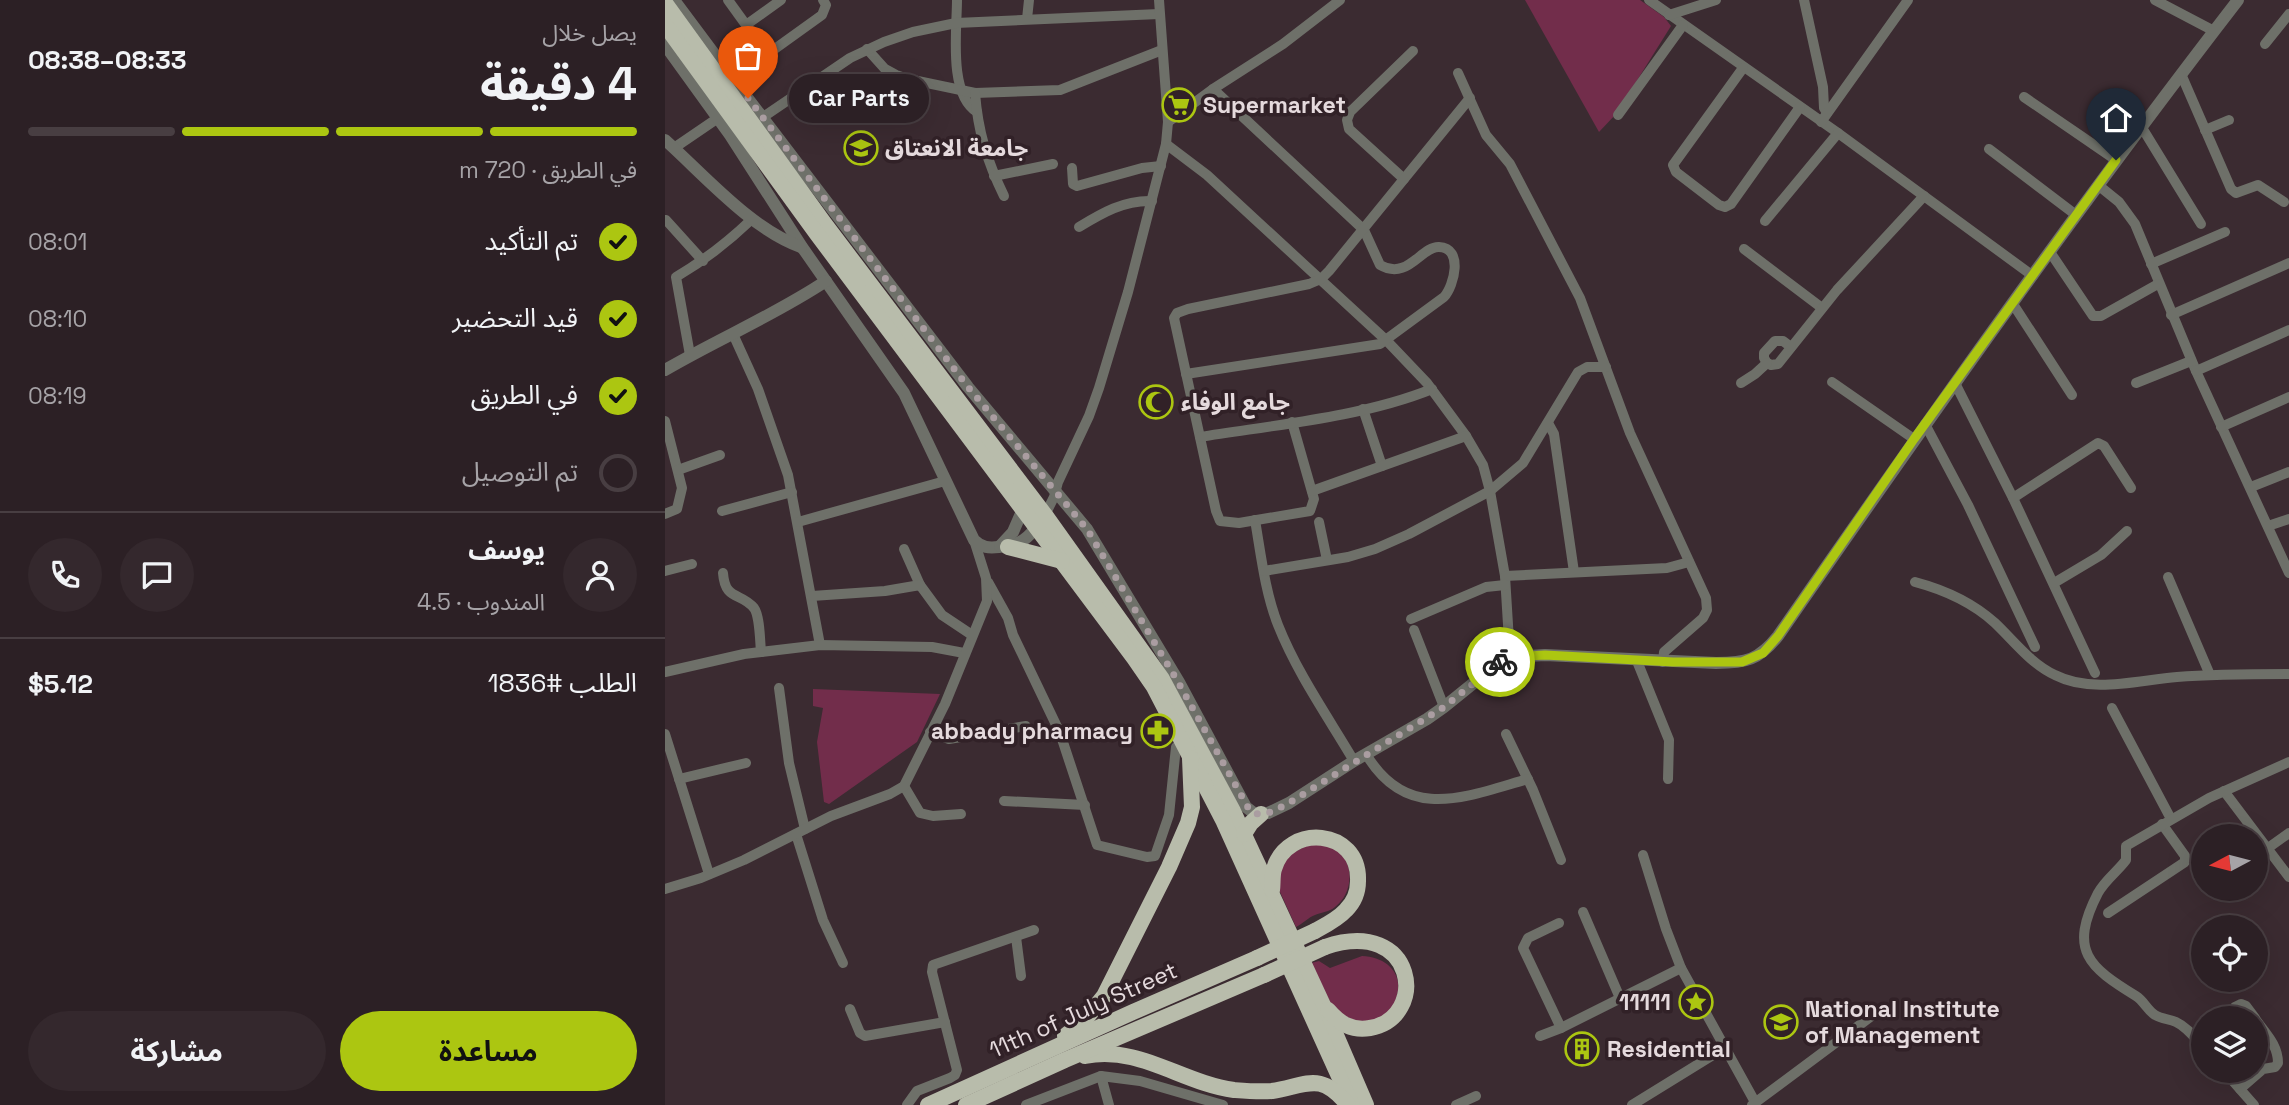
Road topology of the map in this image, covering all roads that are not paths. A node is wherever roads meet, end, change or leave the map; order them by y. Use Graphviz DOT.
graph roads {
  1 [pos="672,0"];
  2 [pos="728,0"];
  3 [pos="781,0"];
  4 [pos="823,0"];
  5 [pos="957,0"];
  6 [pos="1029,0"];
  7 [pos="1159,0"];
  8 [pos="1340,0"];
  9 [pos="1649,0"];
  10 [pos="1716,0"];
  11 [pos="1804,0"];
  12 [pos="1908,0"];
  13 [pos="2155,0"];
  14 [pos="2238,0"];
  15 [pos="665,3"];
  16 [pos="1159,14"];
  17 [pos="2289,14"];
  18 [pos="1669,15"];
  19 [pos="1027,19"];
  20 [pos="956,23"];
  21 [pos="1683,24"];
  22 [pos="665,25"];
  23 [pos="746,25"];
  24 [pos="2214,31"];
  25 [pos="699,42"];
  26 [pos="2265,44"];
  27 [pos="867,49"];
  28 [pos="1162,50"];
  29 [pos="1413,51"];
  30 [pos="667,52"];
  31 [pos="767,54"];
  32 [pos="1743,68"];
  33 [pos="1458,74"];
  34 [pos="2181,74"];
  35 [pos="733,79"];
  36 [pos="1213,89"];
  37 [pos="962,91"];
  38 [pos="975,93"];
  39 [pos="2024,97"];
  40 [pos="1470,98"];
  41 [pos="1800,107"];
  42 [pos="977,112"];
  43 [pos="1618,115"];
  44 [pos="762,117"];
  45 [pos="1824,117"];
  46 [pos="718,118"];
  47 [pos="2229,120"];
  48 [pos="1168,122"];
  49 [pos="2141,126"];
  50 [pos="2205,130"];
  51 [pos="1838,133"];
  52 [pos="669,144"];
  53 [pos="1166,144"];
  54 [pos="1989,149"];
  55 [pos="2116,160"];
  56 [pos="1053,164"];
  57 [pos="1161,166"];
  58 [pos="1072,168"];
  59 [pos="994,176"];
  60 [pos="1404,179"];
  61 [pos="2098,185"];
  62 [pos="1004,196"];
  63 [pos="1924,196"];
  64 [pos="1152,201"];
  65 [pos="2284,202"];
  66 [pos="2076,215"];
  67 [pos="752,219"];
  68 [pos="666,220"];
  69 [pos="1765,222"];
  70 [pos="2201,224"];
  71 [pos="1079,227"];
  72 [pos="1364,230"];
  73 [pos="2225,232"];
  74 [pos="801,247"];
  75 [pos="1744,250"];
  76 [pos="2050,252"];
  77 [pos="703,261"];
  78 [pos="2151,264"];
  79 [pos="2289,264"];
  80 [pos="676,276"];
  81 [pos="2033,276"];
  82 [pos="1321,279"];
  83 [pos="826,281"];
  84 [pos="665,282"];
  85 [pos="2158,284"];
  86 [pos="2013,304"];
  87 [pos="1822,308"];
  88 [pos="2171,315"];
  89 [pos="2289,330"];
  90 [pos="733,334"];
  91 [pos="1387,341"];
  92 [pos="1791,347"];
  93 [pos="690,355"];
  94 [pos="1767,363"];
  95 [pos="2193,366"];
  96 [pos="1606,367"];
  97 [pos="665,370"];
  98 [pos="1186,374"];
  99 [pos="1832,382"];
  100 [pos="1741,383"];
  101 [pos="1955,383"];
  102 [pos="2136,383"];
  103 [pos="1431,389"];
  104 [pos="2072,395"];
  105 [pos="2289,397"];
  106 [pos="1363,410"];
  107 [pos="665,421"];
  108 [pos="1292,422"];
  109 [pos="1548,423"];
  110 [pos="1924,424"];
  111 [pos="2221,427"];
  112 [pos="1466,436"];
  113 [pos="1200,438"];
  114 [pos="1914,439"];
  115 [pos="720,455"];
  116 [pos="1382,466"];
  117 [pos="678,470"];
  118 [pos="2289,472"];
  119 [pos="945,481"];
  120 [pos="1055,486"];
  121 [pos="2251,487"];
  122 [pos="2131,488"];
  123 [pos="1312,491"];
  124 [pos="1490,491"];
  125 [pos="792,492"];
  126 [pos="2013,498"];
  127 [pos="1026,503"];
  128 [pos="722,511"];
  129 [pos="665,514"];
  130 [pos="2289,519"];
  131 [pos="1255,520"];
  132 [pos="1041,521"];
  133 [pos="797,522"];
  134 [pos="1319,522"];
  135 [pos="2268,526"];
  136 [pos="2127,531"];
  137 [pos="974,540"];
  138 [pos="1004,547"];
  139 [pos="904,549"];
  140 [pos="1327,560"];
  141 [pos="1062,561"];
  142 [pos="1689,562"];
  143 [pos="692,564"];
  144 [pos="665,571"];
  145 [pos="1264,571"];
  146 [pos="1574,572"];
  147 [pos="723,573"];
  148 [pos="2289,573"];
  149 [pos="2168,577"];
  150 [pos="986,579"];
  151 [pos="1505,580"];
  152 [pos="1915,582"];
  153 [pos="2054,583"];
  154 [pos="920,585"];
  155 [pos="812,596"];
  156 [pos="1411,619"];
  157 [pos="1414,630"];
  158 [pos="972,635"];
  159 [pos="820,645"];
  160 [pos="2035,647"];
  161 [pos="761,652"];
  162 [pos="964,653"];
  163 [pos="1510,657"];
  164 [pos="1637,661"];
  165 [pos="1663,662"];
  166 [pos="665,672"];
  167 [pos="2095,673"];
  168 [pos="2289,674"];
  169 [pos="2210,675"];
  170 [pos="779,688"];
  171 [pos="1444,707"];
  172 [pos="2112,708"];
  173 [pos="1026,726"];
  174 [pos="930,732"];
  175 [pos="665,734"];
  176 [pos="1506,734"];
  177 [pos="1187,749"];
  178 [pos="1360,758"];
  179 [pos="2289,762"];
  180 [pos="746,763"];
  181 [pos="679,779"];
  182 [pos="1528,779"];
  183 [pos="1668,779"];
  184 [pos="904,786"];
  185 [pos="2224,791"];
  186 [pos="1004,801"];
  187 [pos="1085,805"];
  188 [pos="961,814"];
  189 [pos="1261,814"];
  190 [pos="2167,821"];
  191 [pos="2249,824"];
  192 [pos="800,831"];
  193 [pos="2289,833"];
  194 [pos="1244,834"];
  195 [pos="2268,847"];
  196 [pos="2268,849"];
  197 [pos="1643,855"];
  198 [pos="1561,860"];
  199 [pos="709,874"];
  200 [pos="2289,877"];
  201 [pos="665,889"];
  202 [pos="1272,893"];
  203 [pos="1583,912"];
  204 [pos="2108,913"];
  205 [pos="1559,923"];
  206 [pos="1034,930"];
  207 [pos="1016,937"];
  208 [pos="843,963"];
  209 [pos="1681,968"];
  210 [pos="1021,976"];
  211 [pos="1620,998"];
  212 [pos="1323,1005"];
  213 [pos="851,1009"];
  214 [pos="1877,1012"];
  215 [pos="945,1022"];
  216 [pos="1561,1028"];
  217 [pos="2191,1030"];
  218 [pos="1541,1036"];
  219 [pos="2268,1037"];
  220 [pos="1726,1047"];
  221 [pos="1044,1058"];
  222 [pos="1065,1060"];
  223 [pos="2268,1068"];
  224 [pos="1101,1076"];
  225 [pos="2235,1083"];
  226 [pos="2247,1083"];
  227 [pos="2240,1089"];
  228 [pos="1476,1096"];
  229 [pos="1049,1101"];
  230 [pos="1753,1104"];
  231 [pos="908,1105"];
  232 [pos="928,1105"];
  233 [pos="966,1105"];
  234 [pos="1026,1105"];
  235 [pos="1109,1105"];
  236 [pos="1223,1105"];
  237 [pos="1350,1105"];
  238 [pos="1366,1105"];
  239 [pos="1455,1105"];
  240 [pos="1632,1105"];
  241 [pos="2254,1105"];
  1 -- 15 [label="highway"];
  1 -- 25 [label="street"];
  2 -- 23 [label="street"];
  3 -- 23 [label="street"];
  4 -- 31 [label="street"];
  5 -- 20 [label="street"];
  6 -- 19 [label="street"];
  7 -- 16 [label="street"];
  8 -- 36 [label="street"];
  9 -- 18 [label="street"];
  10 -- 18 [label="street"];
  11 -- 45 [label="street"];
  12 -- 45 [label="street"];
  13 -- 24 [label="street"];
  14 -- 24 [label="street"];
  15 -- 25 [label="highway"];
  16 -- 19 [label="street"];
  16 -- 28 [label="street"];
  17 -- 26 [label="street"];
  18 -- 21 [label="street"];
  19 -- 20 [label="street"];
  20 -- 27 [label="street"];
  20 -- 37 [label="street"];
  21 -- 32 [label="street"];
  21 -- 43 [label="street"];
  22 -- 127 [label="highway"];
  23 -- 31 [label="street"];
  24 -- 34 [label="street"];
  25 -- 35 [label="street"];
  25 -- 127 [label="highway"];
  27 -- 37 [label="street"];
  27 -- 44 [label="street"];
  28 -- 38 [label="street"];
  28 -- 48 [label="street"];
  29 -- 60 [label="street"];
  30 -- 46 [label="street"];
  31 -- 35 [label="street"];
  32 -- 41 [label="street"];
  32 -- 41 [label="street"];
  33 -- 40 [label="street"];
  34 -- 49 [label="street"];
  34 -- 50 [label="street"];
  35 -- 44 [label="street"];
  36 -- 48 [label="street"];
  36 -- 72 [label="street"];
  37 -- 38 [label="street"];
  37 -- 42 [label="street"];
  38 -- 42 [label="street"];
  39 -- 55 [label="street"];
  40 -- 60 [label="street"];
  40 -- 96 [label="street"];
  41 -- 45 [label="street"];
  42 -- 59 [label="street"];
  44 -- 120 [label="street"];
  45 -- 51 [label="street"];
  46 -- 52 [label="street"];
  46 -- 74 [label="street"];
  47 -- 50 [label="street"];
  48 -- 53 [label="street"];
  49 -- 55 [label="street"];
  49 -- 70 [label="street"];
  50 -- 65 [label="street"];
  51 -- 63 [label="street"];
  51 -- 69 [label="street"];
  52 -- 67 [label="street"];
  53 -- 57 [label="street"];
  53 -- 82 [label="street"];
  54 -- 66 [label="street"];
  55 -- 61 [label="street"];
  56 -- 59 [label="street"];
  57 -- 58 [label="street"];
  57 -- 64 [label="street"];
  59 -- 62 [label="street"];
  60 -- 72 [label="street"];
  61 -- 66 [label="street"];
  61 -- 78 [label="street"];
  63 -- 81 [label="street"];
  63 -- 87 [label="street"];
  64 -- 71 [label="street"];
  64 -- 120 [label="street"];
  66 -- 76 [label="street"];
  67 -- 74 [label="street"];
  67 -- 77 [label="street"];
  68 -- 77 [label="street"];
  72 -- 82 [label="street"];
  72 -- 91 [label="street"];
  73 -- 78 [label="street"];
  74 -- 83 [label="street"];
  75 -- 87 [label="street"];
  76 -- 81 [label="street"];
  76 -- 85 [label="street"];
  77 -- 80 [label="street"];
  78 -- 85 [label="street"];
  79 -- 88 [label="street"];
  80 -- 84 [label="street"];
  80 -- 93 [label="street"];
  81 -- 86 [label="street"];
  82 -- 91 [label="street"];
  82 -- 98 [label="street"];
  83 -- 90 [label="street"];
  83 -- 119 [label="street"];
  85 -- 88 [label="street"];
  86 -- 101 [label="street"];
  86 -- 104 [label="street"];
  87 -- 92 [label="street"];
  88 -- 95 [label="street"];
  89 -- 95 [label="street"];
  90 -- 93 [label="street"];
  90 -- 125 [label="street"];
  91 -- 98 [label="street"];
  91 -- 103 [label="street"];
  92 -- 94 [label="street"];
  92 -- 94 [label="street"];
  93 -- 97 [label="street"];
  94 -- 100 [label="street"];
  95 -- 102 [label="street"];
  95 -- 111 [label="street"];
  96 -- 109 [label="street"];
  96 -- 142 [label="street"];
  98 -- 113 [label="street"];
  99 -- 114 [label="street"];
  101 -- 110 [label="street"];
  101 -- 126 [label="street"];
  103 -- 106 [label="street"];
  103 -- 112 [label="street"];
  105 -- 111 [label="street"];
  106 -- 108 [label="street"];
  106 -- 116 [label="street"];
  107 -- 117 [label="street"];
  108 -- 113 [label="street"];
  108 -- 123 [label="street"];
  109 -- 124 [label="street"];
  109 -- 146 [label="street"];
  110 -- 114 [label="street"];
  110 -- 160 [label="street"];
  111 -- 121 [label="street"];
  112 -- 116 [label="street"];
  112 -- 124 [label="street"];
  113 -- 131 [label="street"];
  114 -- 165 [label="street"];
  115 -- 117 [label="street"];
  116 -- 123 [label="street"];
  117 -- 129 [label="street"];
  118 -- 121 [label="street"];
  119 -- 133 [label="street"];
  119 -- 137 [label="street"];
  120 -- 127 [label="street"];
  120 -- 132 [label="street"];
  120 -- 189 [label="street"];
  121 -- 135 [label="street"];
  122 -- 126 [label="street"];
  123 -- 131 [label="street"];
  124 -- 140 [label="street"];
  124 -- 151 [label="street"];
  125 -- 128 [label="street"];
  125 -- 133 [label="street"];
  126 -- 153 [label="street"];
  127 -- 132 [label="highway"];
  127 -- 138 [label="street"];
  130 -- 135 [label="street"];
  131 -- 145 [label="street"];
  132 -- 138 [label="street"];
  132 -- 141 [label="highway"];
  132 -- 194 [label="highway"];
  133 -- 155 [label="street"];
  134 -- 140 [label="street"];
  135 -- 148 [label="street"];
  136 -- 153 [label="street"];
  137 -- 138 [label="street"];
  137 -- 150 [label="street"];
  138 -- 141 [label="highway"];
  139 -- 154 [label="street"];
  140 -- 145 [label="street"];
  141 -- 177 [label="highway"];
  142 -- 146 [label="street"];
  142 -- 165 [label="street"];
  143 -- 144 [label="street"];
  145 -- 178 [label="street"];
  146 -- 151 [label="street"];
  147 -- 161 [label="street"];
  149 -- 169 [label="street"];
  150 -- 158 [label="street"];
  150 -- 187 [label="street"];
  151 -- 156 [label="street"];
  151 -- 163 [label="street"];
  152 -- 169 [label="street"];
  153 -- 167 [label="street"];
  154 -- 155 [label="street"];
  154 -- 158 [label="street"];
  155 -- 159 [label="street"];
  157 -- 171 [label="street"];
  158 -- 162 [label="street"];
  159 -- 161 [label="street"];
  159 -- 162 [label="street"];
  161 -- 166 [label="street"];
  162 -- 174 [label="street"];
  163 -- 164 [label="street"];
  163 -- 171 [label="street"];
  164 -- 165 [label="street"];
  164 -- 183 [label="street"];
  168 -- 169 [label="street"];
  170 -- 192 [label="street"];
  171 -- 178 [label="street"];
  172 -- 190 [label="street"];
  173 -- 174 [label="street"];
  174 -- 184 [label="street"];
  175 -- 181 [label="street"];
  176 -- 182 [label="street"];
  177 -- 187 [label="street"];
  177 -- 221 [label="highway"];
  177 -- 237 [label="highway"];
  178 -- 182 [label="street"];
  178 -- 189 [label="street"];
  179 -- 185 [label="street"];
  180 -- 181 [label="street"];
  181 -- 199 [label="street"];
  182 -- 198 [label="street"];
  184 -- 188 [label="street"];
  184 -- 192 [label="street"];
  185 -- 190 [label="street"];
  185 -- 191 [label="street"];
  186 -- 187 [label="street"];
  189 -- 194 [label="highway"];
  190 -- 204 [label="street"];
  190 -- 217 [label="street"];
  192 -- 199 [label="street"];
  192 -- 208 [label="street"];
  193 -- 195 [label="street"];
  194 -- 202 [label="highway"];
  196 -- 200 [label="street"];
  197 -- 209 [label="street"];
  199 -- 201 [label="street"];
  202 -- 212 [label="highway"];
  202 -- 221 [label="highway, 11th of July Street, bridge"];
  203 -- 211 [label="street"];
  205 -- 216 [label="street"];
  206 -- 207 [label="street"];
  207 -- 210 [label="street"];
  207 -- 215 [label="street"];
  209 -- 211 [label="street"];
  209 -- 220 [label="street"];
  211 -- 216 [label="street"];
  212 -- 222 [label="highway, 11th of July Street, bridge"];
  212 -- 238 [label="highway"];
  213 -- 215 [label="street"];
  214 -- 230 [label="street"];
  215 -- 231 [label="street"];
  216 -- 218 [label="street"];
  219 -- 223 [label="street"];
  220 -- 230 [label="street"];
  220 -- 240 [label="street"];
  221 -- 222 [label="highway, 11th of July Street"];
  221 -- 232 [label="highway, 11th of July Street"];
  221 -- 233 [label="highway, 11th of July Street"];
  222 -- 237 [label="highway"];
  224 -- 229 [label="street"];
  224 -- 235 [label="street"];
  224 -- 236 [label="street"];
  225 -- 227 [label="street"];
  226 -- 227 [label="street"];
  227 -- 241 [label="street"];
  228 -- 239 [label="street"];
  229 -- 234 [label="street"];
}
